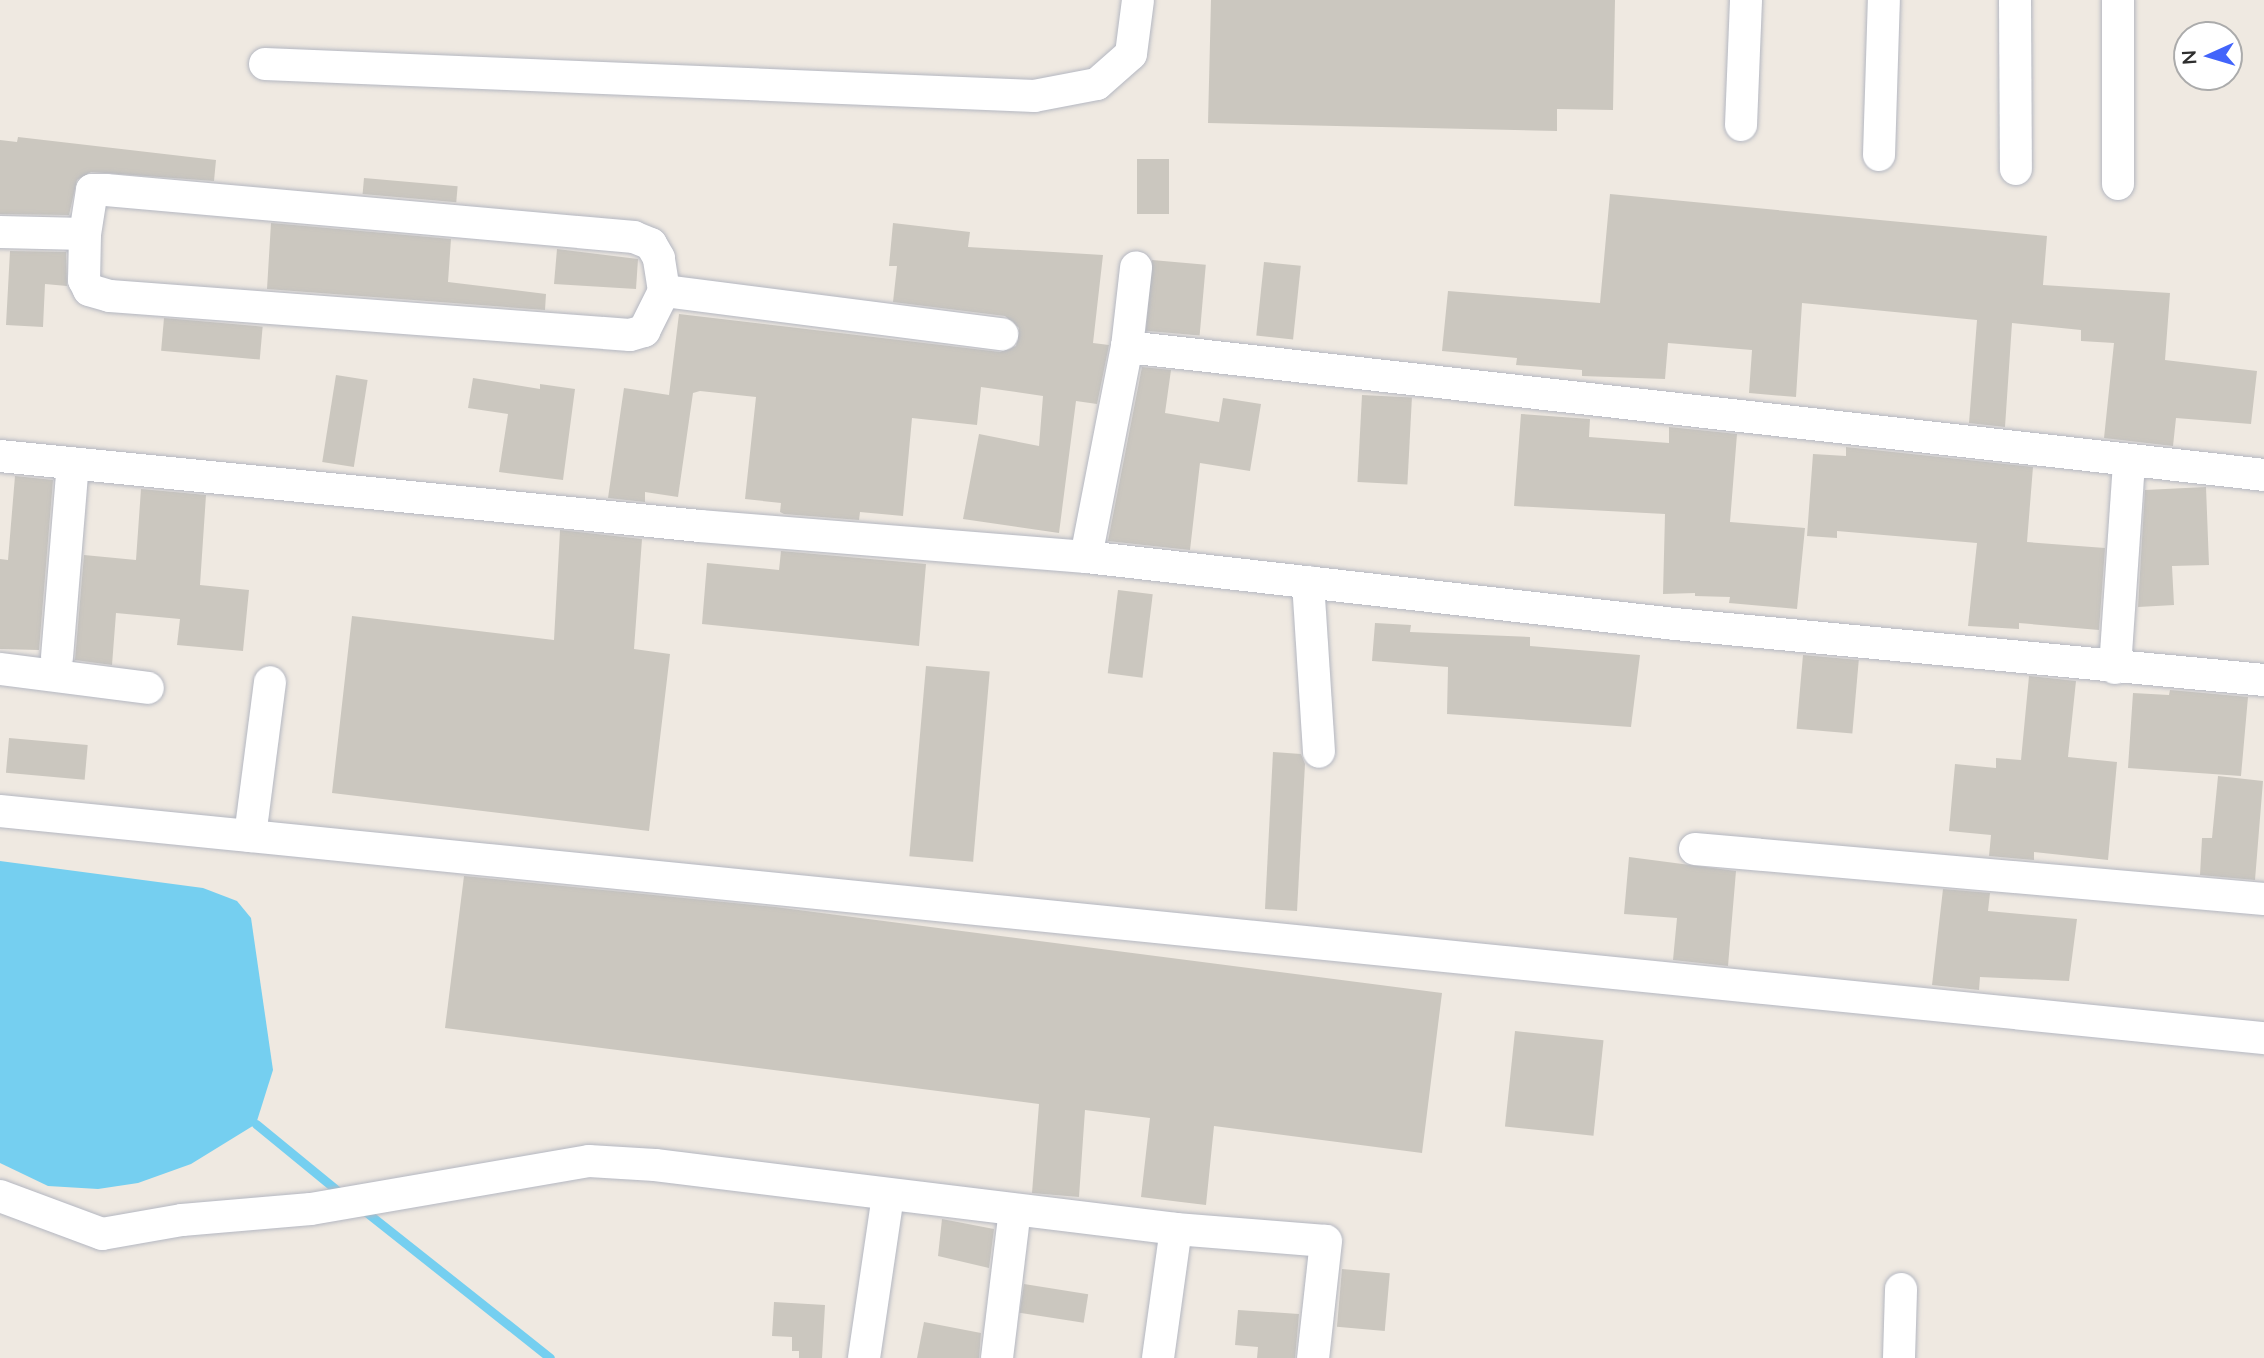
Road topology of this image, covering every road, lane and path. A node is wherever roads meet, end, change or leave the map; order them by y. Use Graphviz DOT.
graph roads {
  1 [pos="1138,0"];
  2 [pos="1746,0"];
  3 [pos="1884,0"];
  4 [pos="2015,0"];
  5 [pos="2118,0"];
  6 [pos="265,64"];
  7 [pos="1741,125"];
  8 [pos="1879,155"];
  9 [pos="2016,169"];
  10 [pos="2118,184"];
  11 [pos="0,232"];
  12 [pos="85,234"];
  13 [pos="1136,268"];
  14 [pos="664,291"];
  15 [pos="1002,334"];
  16 [pos="1127,347"];
  17 [pos="0,456"];
  18 [pos="2129,461"];
  19 [pos="73,464"];
  20 [pos="2264,475"];
  21 [pos="1086,557"];
  22 [pos="1308,582"];
  23 [pos="57,657"];
  24 [pos="2115,668"];
  25 [pos="0,669"];
  26 [pos="2264,680"];
  27 [pos="270,682"];
  28 [pos="149,688"];
  29 [pos="1319,752"];
  30 [pos="0,811"];
  31 [pos="250,836"];
  32 [pos="1695,849"];
  33 [pos="2264,899"];
  34 [pos="2264,1038"];
  35 [pos="888,1195"];
  36 [pos="0,1196"];
  37 [pos="1015,1210"];
  38 [pos="1176,1229"];
  39 [pos="1901,1289"];
  40 [pos="864,1358"];
  41 [pos="997,1358"];
  42 [pos="1158,1358"];
  43 [pos="1313,1358"];
  44 [pos="1899,1358"];
  1 -- 6 [label="street"];
  2 -- 7 [label="street"];
  3 -- 8 [label="street"];
  4 -- 9 [label="street"];
  5 -- 10 [label="street"];
  11 -- 12 [label="street"];
  12 -- 14 [label="street"];
  12 -- 14 [label="street"];
  13 -- 16 [label="street"];
  14 -- 15 [label="street"];
  16 -- 18 [label="street"];
  16 -- 21 [label="street"];
  17 -- 19 [label="street"];
  18 -- 20 [label="street"];
  18 -- 24 [label="street"];
  19 -- 21 [label="street"];
  19 -- 23 [label="street"];
  21 -- 22 [label="street"];
  22 -- 24 [label="street"];
  22 -- 29 [label="street"];
  24 -- 26 [label="street"];
  25 -- 28 [label="street"];
  27 -- 31 [label="street"];
  30 -- 31 [label="street"];
  31 -- 34 [label="street"];
  32 -- 33 [label="street"];
  35 -- 36 [label="street"];
  35 -- 37 [label="street"];
  35 -- 40 [label="street"];
  37 -- 38 [label="street"];
  37 -- 41 [label="street"];
  38 -- 42 [label="street"];
  38 -- 43 [label="street"];
  39 -- 44 [label="street"];
}
